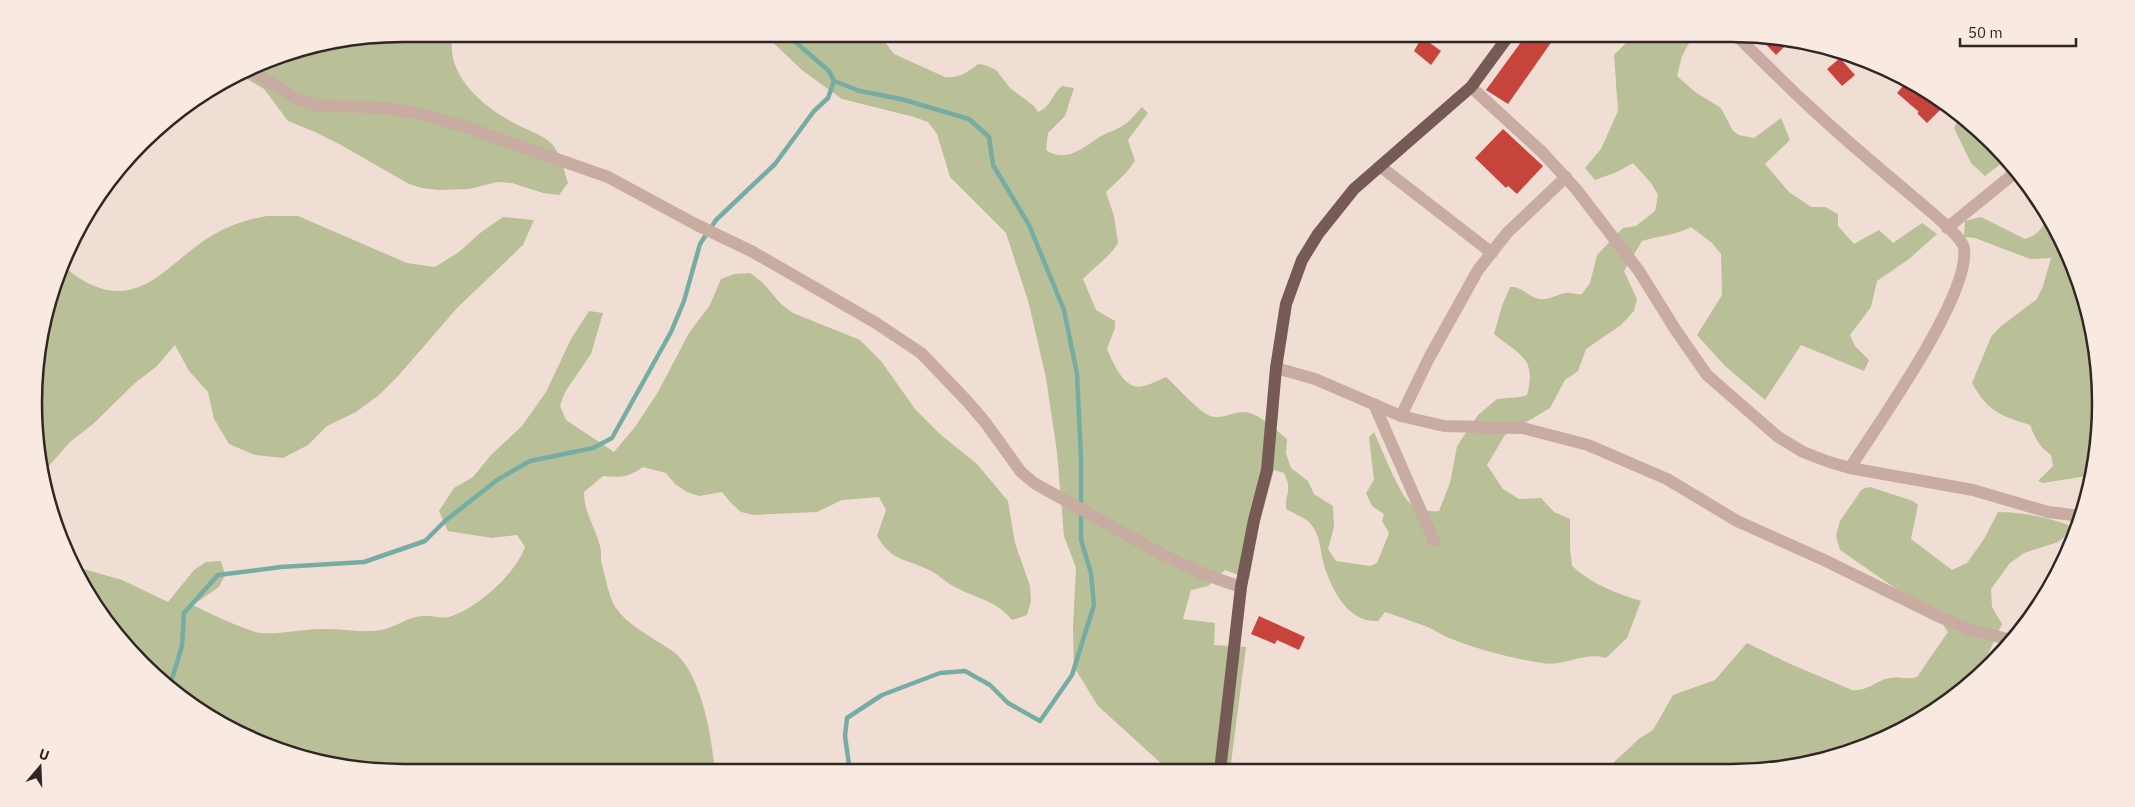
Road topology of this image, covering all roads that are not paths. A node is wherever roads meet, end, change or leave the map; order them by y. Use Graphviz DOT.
graph roads {
  1 [pos="1504,42"];
  2 [pos="1744,43"];
  3 [pos="257,74"];
  4 [pos="1471,87"];
  5 [pos="1380,167"];
  6 [pos="2011,176"];
  7 [pos="1566,177"];
  8 [pos="1947,228"];
  9 [pos="1492,253"];
  10 [pos="1276,368"];
  11 [pos="1374,404"];
  12 [pos="1401,416"];
  13 [pos="1850,468"];
  14 [pos="2074,515"];
  15 [pos="1434,541"];
  16 [pos="1241,587"];
  17 [pos="2006,638"];
  18 [pos="1221,764"];
  1 -- 4 [label="main road"];
  2 -- 8 [label="street"];
  3 -- 16 [label="street"];
  4 -- 5 [label="main road"];
  4 -- 7 [label="street"];
  5 -- 9 [label="street"];
  5 -- 10 [label="main road"];
  6 -- 8 [label="street"];
  7 -- 9 [label="street"];
  7 -- 13 [label="street"];
  8 -- 13 [label="street"];
  9 -- 12 [label="street"];
  10 -- 11 [label="street"];
  10 -- 16 [label="main road"];
  11 -- 12 [label="street"];
  11 -- 15 [label="street"];
  12 -- 17 [label="street"];
  13 -- 14 [label="street"];
  16 -- 18 [label="main road"];
}
